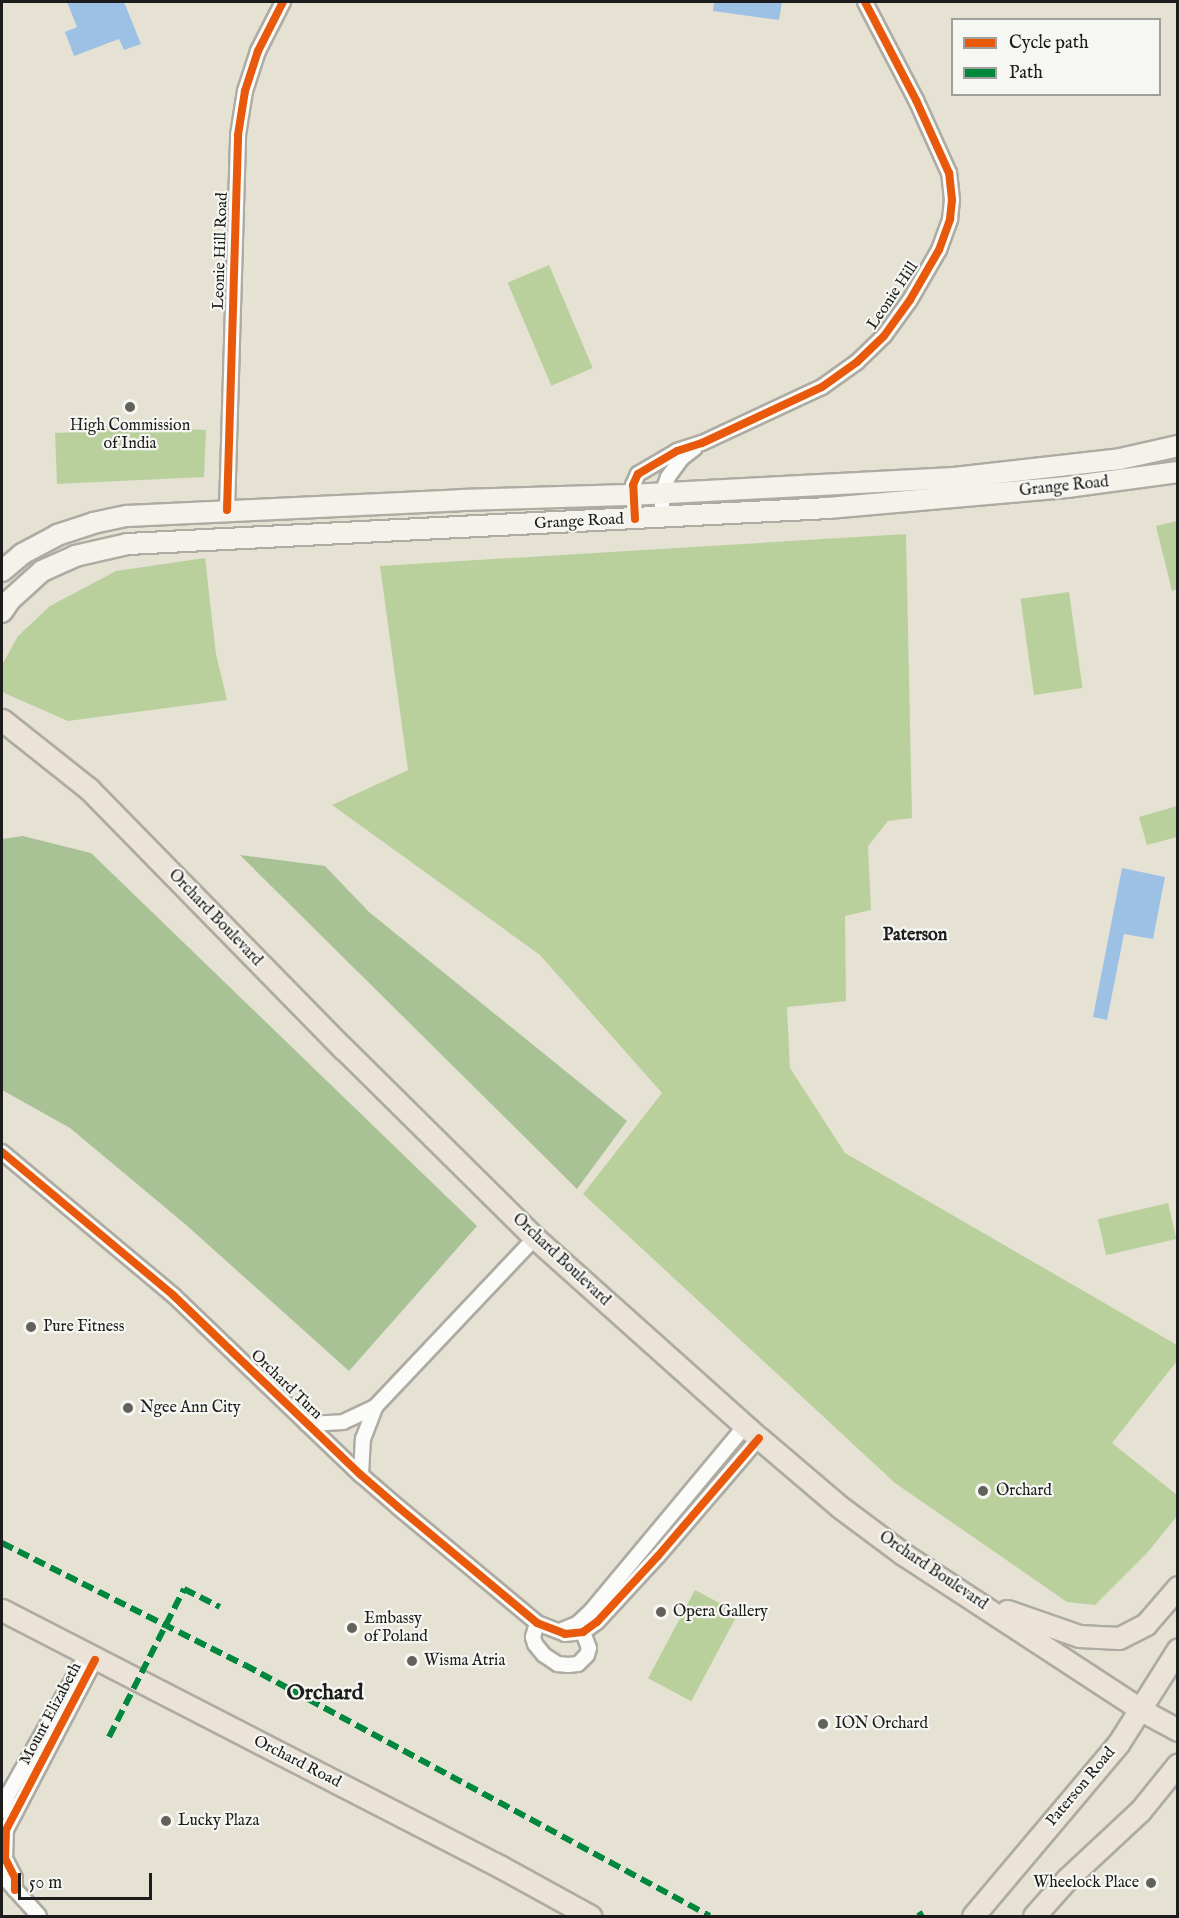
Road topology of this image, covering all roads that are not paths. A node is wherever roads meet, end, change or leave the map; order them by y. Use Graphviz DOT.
graph roads {
  1 [pos="282,2"];
  2 [pos="865,2"];
  3 [pos="702,443"];
  4 [pos="1178,446"];
  5 [pos="1178,472"];
  6 [pos="662,493"];
  7 [pos="633,495"];
  8 [pos="227,510"];
  9 [pos="635,519"];
  10 [pos="662,519"];
  11 [pos="2,571"];
  12 [pos="2,612"];
  13 [pos="2,720"];
  14 [pos="2,1152"];
  15 [pos="535,1238"];
  16 [pos="375,1407"];
  17 [pos="307,1424"];
  18 [pos="752,1432"];
  19 [pos="361,1475"];
  20 [pos="1178,1587"];
  21 [pos="968,1595"];
  22 [pos="2,1610"];
  23 [pos="537,1623"];
  24 [pos="571,1630"];
  25 [pos="1178,1649"];
  26 [pos="91,1658"];
  27 [pos="1141,1710"];
  28 [pos="1178,1730"];
  29 [pos="1178,1764"];
  30 [pos="2,1811"];
  31 [pos="3,1852"];
  32 [pos="2,1875"];
  33 [pos="15,1890"];
  34 [pos="39,1917"];
  35 [pos="590,1917"];
  36 [pos="973,1917"];
  37 [pos="1034,1917"];
  1 -- 8 [label="street, Leonie Hill Road"];
  2 -- 3 [label="street, Leonie Hill"];
  3 -- 6 [label="street, Leonie Hill"];
  3 -- 7 [label="street, Leonie Hill"];
  4 -- 6 [label="main road, Grange Road"];
  5 -- 10 [label="main road, Grange Road"];
  6 -- 7 [label="main road, Grange Road"];
  6 -- 10 [label="street, Leonie Hill"];
  7 -- 8 [label="main road, Grange Road"];
  7 -- 9 [label="street, Leonie Hill"];
  8 -- 11 [label="main road, Grange Road"];
  9 -- 10 [label="main road, Grange Road"];
  9 -- 12 [label="main road, Grange Road"];
  13 -- 15 [label="main road, Orchard Boulevard"];
  14 -- 17 [label="street, Orchard Turn"];
  15 -- 16 [label="street, Orchard Turn"];
  15 -- 18 [label="main road, Orchard Boulevard"];
  16 -- 17 [label="street, Orchard Turn"];
  16 -- 19 [label="street, Orchard Turn"];
  17 -- 19 [label="street, Orchard Turn"];
  18 -- 21 [label="main road, Orchard Boulevard"];
  18 -- 24 [label="street"];
  19 -- 23 [label="street, Orchard Turn"];
  20 -- 21 [label="main road"];
  21 -- 27 [label="main road, Orchard Boulevard"];
  22 -- 26 [label="main road, Orchard Road"];
  23 -- 24 [label="street, Orchard Turn"];
  23 -- 24 [label="street"];
  25 -- 27 [label="main road, Paterson Road"];
  26 -- 30 [label="street, Mount Elizabeth"];
  26 -- 31 [label="street, Mount Elizabeth"];
  26 -- 35 [label="main road, Orchard Road"];
  27 -- 28 [label="main road, Orchard Boulevard"];
  27 -- 36 [label="main road, Paterson Road"];
  29 -- 37 [label="main road"];
  31 -- 33 [label="street"];
  32 -- 33 [label="street"];
  33 -- 34 [label="street"];
}
